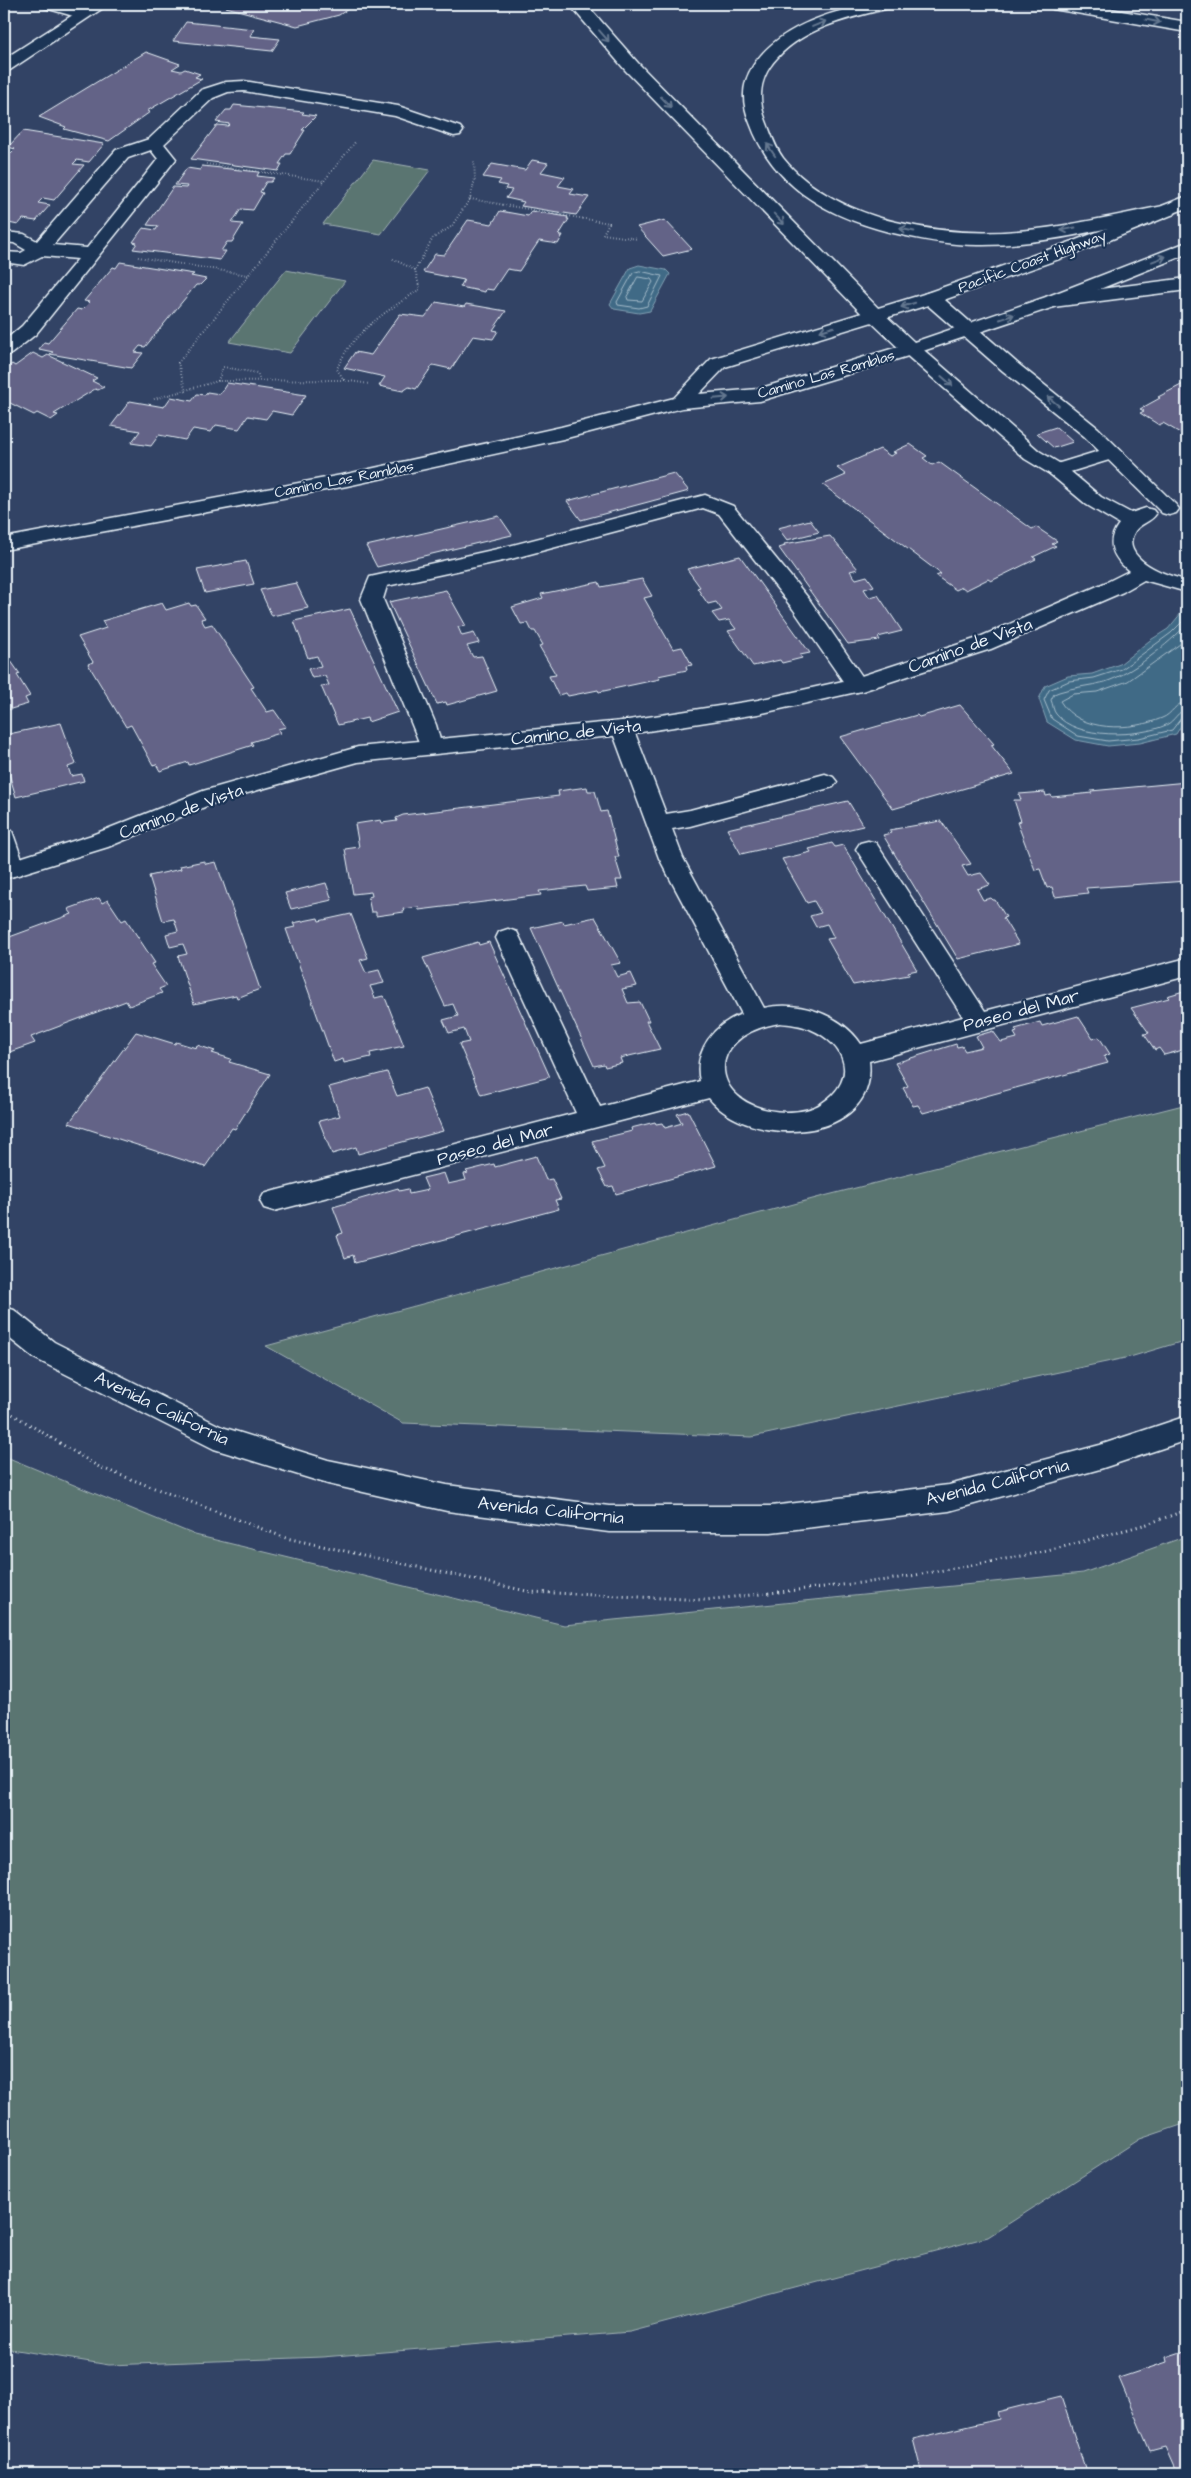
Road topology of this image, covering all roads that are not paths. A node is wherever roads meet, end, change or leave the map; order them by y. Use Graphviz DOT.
graph roads {
  1 [pos="48,4"];
  2 [pos="102,4"];
  3 [pos="577,4"];
  4 [pos="887,4"];
  5 [pos="1053,4"];
  6 [pos="84,14"];
  7 [pos="1187,27"];
  8 [pos="4,66"];
  9 [pos="454,131"];
  10 [pos="155,143"];
  11 [pos="1187,201"];
  12 [pos="1168,210"];
  13 [pos="4,237"];
  14 [pos="1187,248"];
  15 [pos="39,250"];
  16 [pos="92,254"];
  17 [pos="4,257"];
  18 [pos="1187,284"];
  19 [pos="931,298"];
  20 [pos="1053,301"];
  21 [pos="874,315"];
  22 [pos="968,330"];
  23 [pos="911,349"];
  24 [pos="4,350"];
  25 [pos="681,402"];
  26 [pos="1112,453"];
  27 [pos="1058,470"];
  28 [pos="1178,509"];
  29 [pos="1131,522"];
  30 [pos="4,544"];
  31 [pos="1142,572"];
  32 [pos="1187,586"];
  33 [pos="857,684"];
  34 [pos="622,728"];
  35 [pos="431,747"];
  36 [pos="825,782"];
  37 [pos="657,823"];
  38 [pos="4,838"];
  39 [pos="868,849"];
  40 [pos="8,870"];
  41 [pos="508,938"];
  42 [pos="1187,967"];
  43 [pos="756,1018"];
  44 [pos="978,1022"];
  45 [pos="855,1055"];
  46 [pos="715,1087"];
  47 [pos="592,1118"];
  48 [pos="274,1201"];
  49 [pos="4,1318"];
  50 [pos="1187,1428"];
  1 -- 6 [label="main road"];
  2 -- 6 [label="main road"];
  3 -- 21 [label="main road, one-way"];
  12 -- 4 [label="main road, one-way"];
  5 -- 7 [label="main road, one-way"];
  6 -- 8 [label="main road"];
  9 -- 10 [label="main road"];
  10 -- 15 [label="main road"];
  10 -- 16 [label="main road"];
  11 -- 12 [label="main road, Pacific Coast Highway"];
  12 -- 19 [label="main road, Pacific Coast Highway"];
  13 -- 15 [label="main road"];
  20 -- 14 [label="main road, one-way"];
  15 -- 16 [label="main road"];
  15 -- 17 [label="main road"];
  16 -- 24 [label="main road"];
  18 -- 20 [label="main road"];
  19 -- 21 [label="main road, Pacific Coast Highway, one-way"];
  19 -- 22 [label="main road"];
  22 -- 20 [label="main road, one-way"];
  21 -- 23 [label="main road"];
  21 -- 25 [label="main road, one-way"];
  22 -- 23 [label="main road"];
  26 -- 22 [label="main road, one-way"];
  25 -- 23 [label="main road, Camino Las Ramblas, one-way"];
  23 -- 27 [label="main road, one-way"];
  25 -- 30 [label="main road, Camino Las Ramblas"];
  26 -- 27 [label="main road"];
  26 -- 28 [label="main road"];
  27 -- 29 [label="main road"];
  28 -- 29 [label="main road"];
  29 -- 31 [label="main road"];
  31 -- 32 [label="main road"];
  31 -- 33 [label="main road, Camino de Vista"];
  33 -- 34 [label="main road, Camino de Vista"];
  33 -- 35 [label="main road"];
  34 -- 35 [label="main road, Camino de Vista"];
  34 -- 37 [label="main road"];
  35 -- 40 [label="main road, Camino de Vista"];
  36 -- 37 [label="main road"];
  37 -- 43 [label="main road"];
  38 -- 40 [label="main road"];
  39 -- 44 [label="main road"];
  41 -- 47 [label="main road"];
  42 -- 44 [label="main road, Paseo del Mar"];
  43 -- 45 [label="main road"];
  43 -- 46 [label="main road"];
  44 -- 45 [label="main road, Paseo del Mar"];
  45 -- 46 [label="main road"];
  46 -- 47 [label="main road, Paseo del Mar"];
  47 -- 48 [label="main road, Paseo del Mar"];
  49 -- 50 [label="main road, Avenida California"];
}
